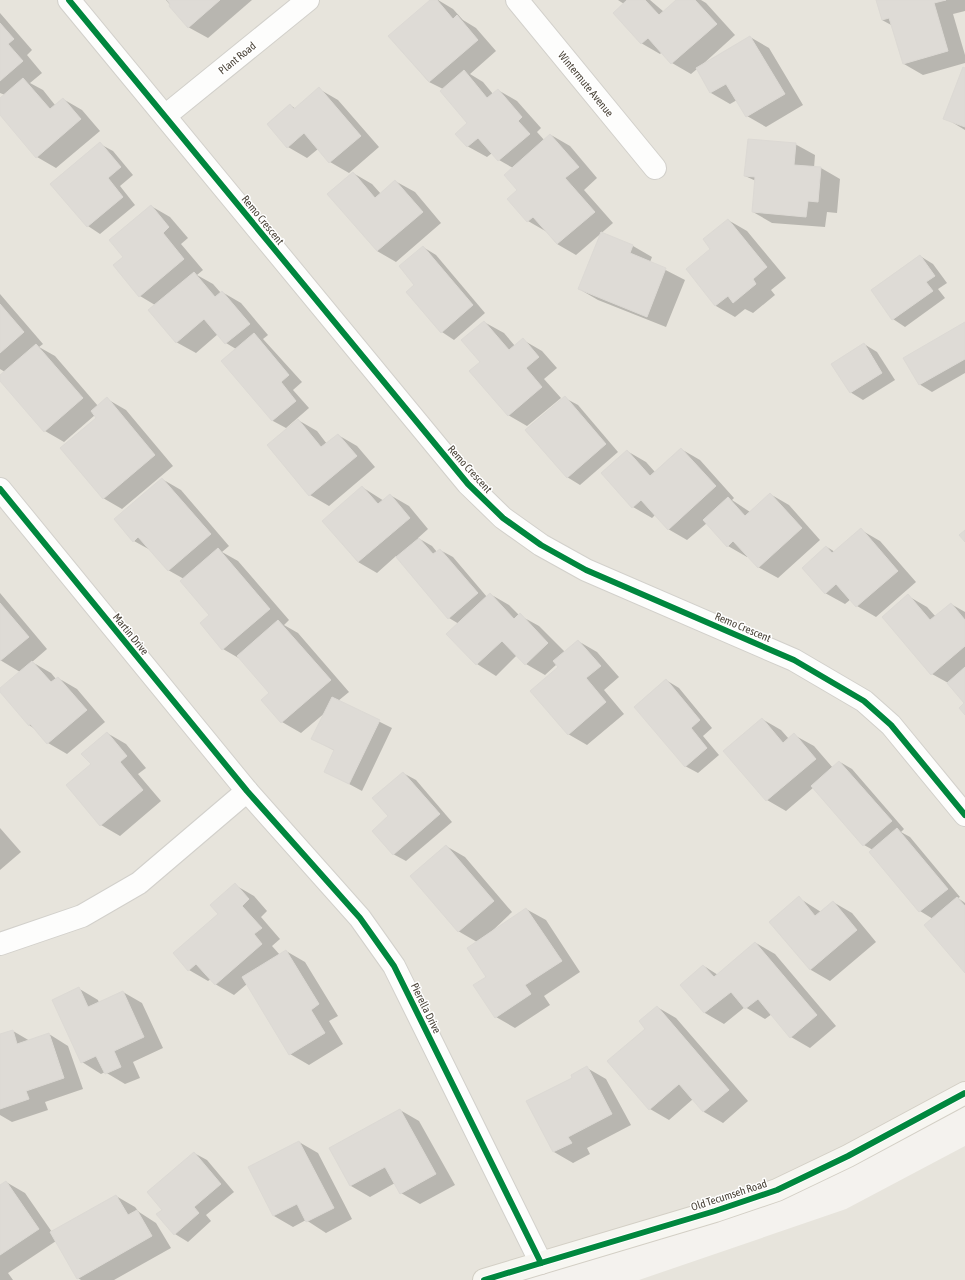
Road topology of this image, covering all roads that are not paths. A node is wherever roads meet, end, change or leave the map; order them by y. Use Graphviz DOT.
graph roads {
  1 [pos="69,0"];
  2 [pos="308,0"];
  3 [pos="517,0"];
  4 [pos="165,116"];
  5 [pos="655,168"];
  6 [pos="0,490"];
  7 [pos="247,791"];
  8 [pos="965,815"];
  9 [pos="0,944"];
  10 [pos="965,1093"];
  11 [pos="541,1263"];
  12 [pos="484,1280"];
  1 -- 4 [label="street, Remo Crescent"];
  2 -- 4 [label="street, Plant Road"];
  3 -- 5 [label="street, Wintermute Avenue"];
  4 -- 8 [label="street, Remo Crescent"];
  6 -- 7 [label="street, Martin Drive"];
  7 -- 9 [label="street"];
  7 -- 11 [label="street, Pierella Drive"];
  10 -- 11 [label="main road, Old Tecumseh Road"];
  11 -- 12 [label="main road, Old Tecumseh Road"];
}
